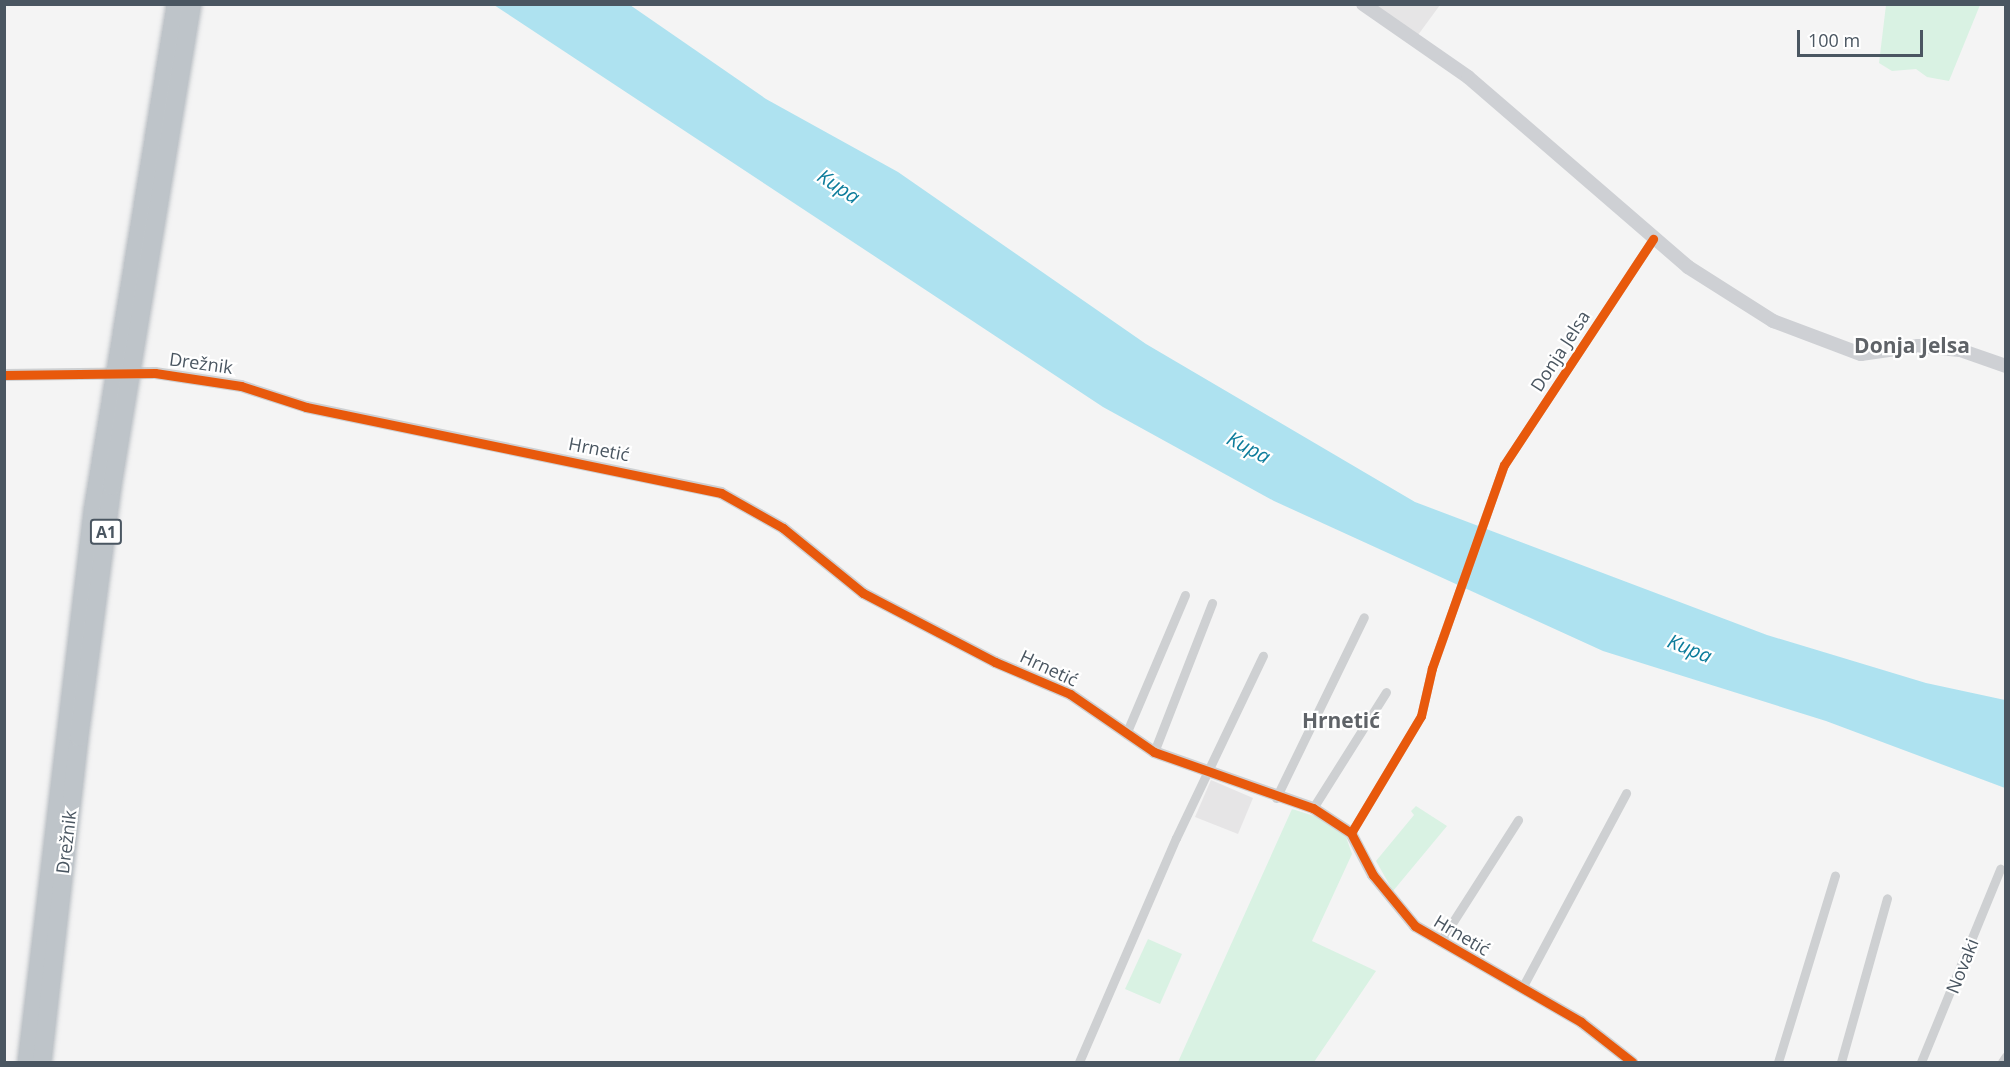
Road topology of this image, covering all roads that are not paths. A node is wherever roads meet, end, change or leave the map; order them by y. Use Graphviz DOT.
graph roads {
  1 [pos="176,4"];
  2 [pos="192,4"];
  3 [pos="1362,4"];
  4 [pos="1653,239"];
  5 [pos="2006,366"];
  6 [pos="4,375"];
  7 [pos="388,423"];
  8 [pos="1185,595"];
  9 [pos="1212,603"];
  10 [pos="1364,617"];
  11 [pos="1263,656"];
  12 [pos="1386,692"];
  13 [pos="1126,734"];
  14 [pos="1154,752"];
  15 [pos="1208,773"];
  16 [pos="1626,793"];
  17 [pos="1276,798"];
  18 [pos="1313,808"];
  19 [pos="1518,820"];
  20 [pos="1351,833"];
  21 [pos="2001,869"];
  22 [pos="1835,876"];
  23 [pos="1887,898"];
  24 [pos="1440,942"];
  25 [pos="1522,988"];
  26 [pos="2006,1056"];
  27 [pos="27,1062"];
  28 [pos="42,1062"];
  29 [pos="1079,1062"];
  30 [pos="1632,1062"];
  31 [pos="1778,1062"];
  32 [pos="1841,1062"];
  33 [pos="1921,1062"];
  34 [pos="2002,1062"];
  1 -- 27 [label="highway, Drežnik / A1, bridge"];
  2 -- 28 [label="highway, Drežnik / A1, bridge"];
  3 -- 4 [label="main road"];
  4 -- 5 [label="main road"];
  4 -- 20 [label="street, Donja Jelsa"];
  6 -- 7 [label="street, Drežnik"];
  7 -- 13 [label="street, Hrnetić"];
  8 -- 13 [label="street"];
  9 -- 14 [label="street"];
  10 -- 17 [label="street"];
  11 -- 15 [label="street"];
  12 -- 18 [label="street"];
  13 -- 14 [label="street, Hrnetić"];
  14 -- 15 [label="street, Hrnetić"];
  15 -- 17 [label="street, Hrnetić"];
  15 -- 29 [label="street"];
  16 -- 25 [label="street"];
  17 -- 18 [label="street, Hrnetić"];
  18 -- 20 [label="street, Hrnetić"];
  19 -- 24 [label="street, Hrnetić"];
  20 -- 24 [label="street, Hrnetić"];
  21 -- 33 [label="street, Novaki"];
  22 -- 31 [label="street"];
  23 -- 32 [label="street"];
  24 -- 25 [label="street, Hrnetić"];
  25 -- 30 [label="street, Hrnetić"];
  26 -- 34 [label="street"];
}
